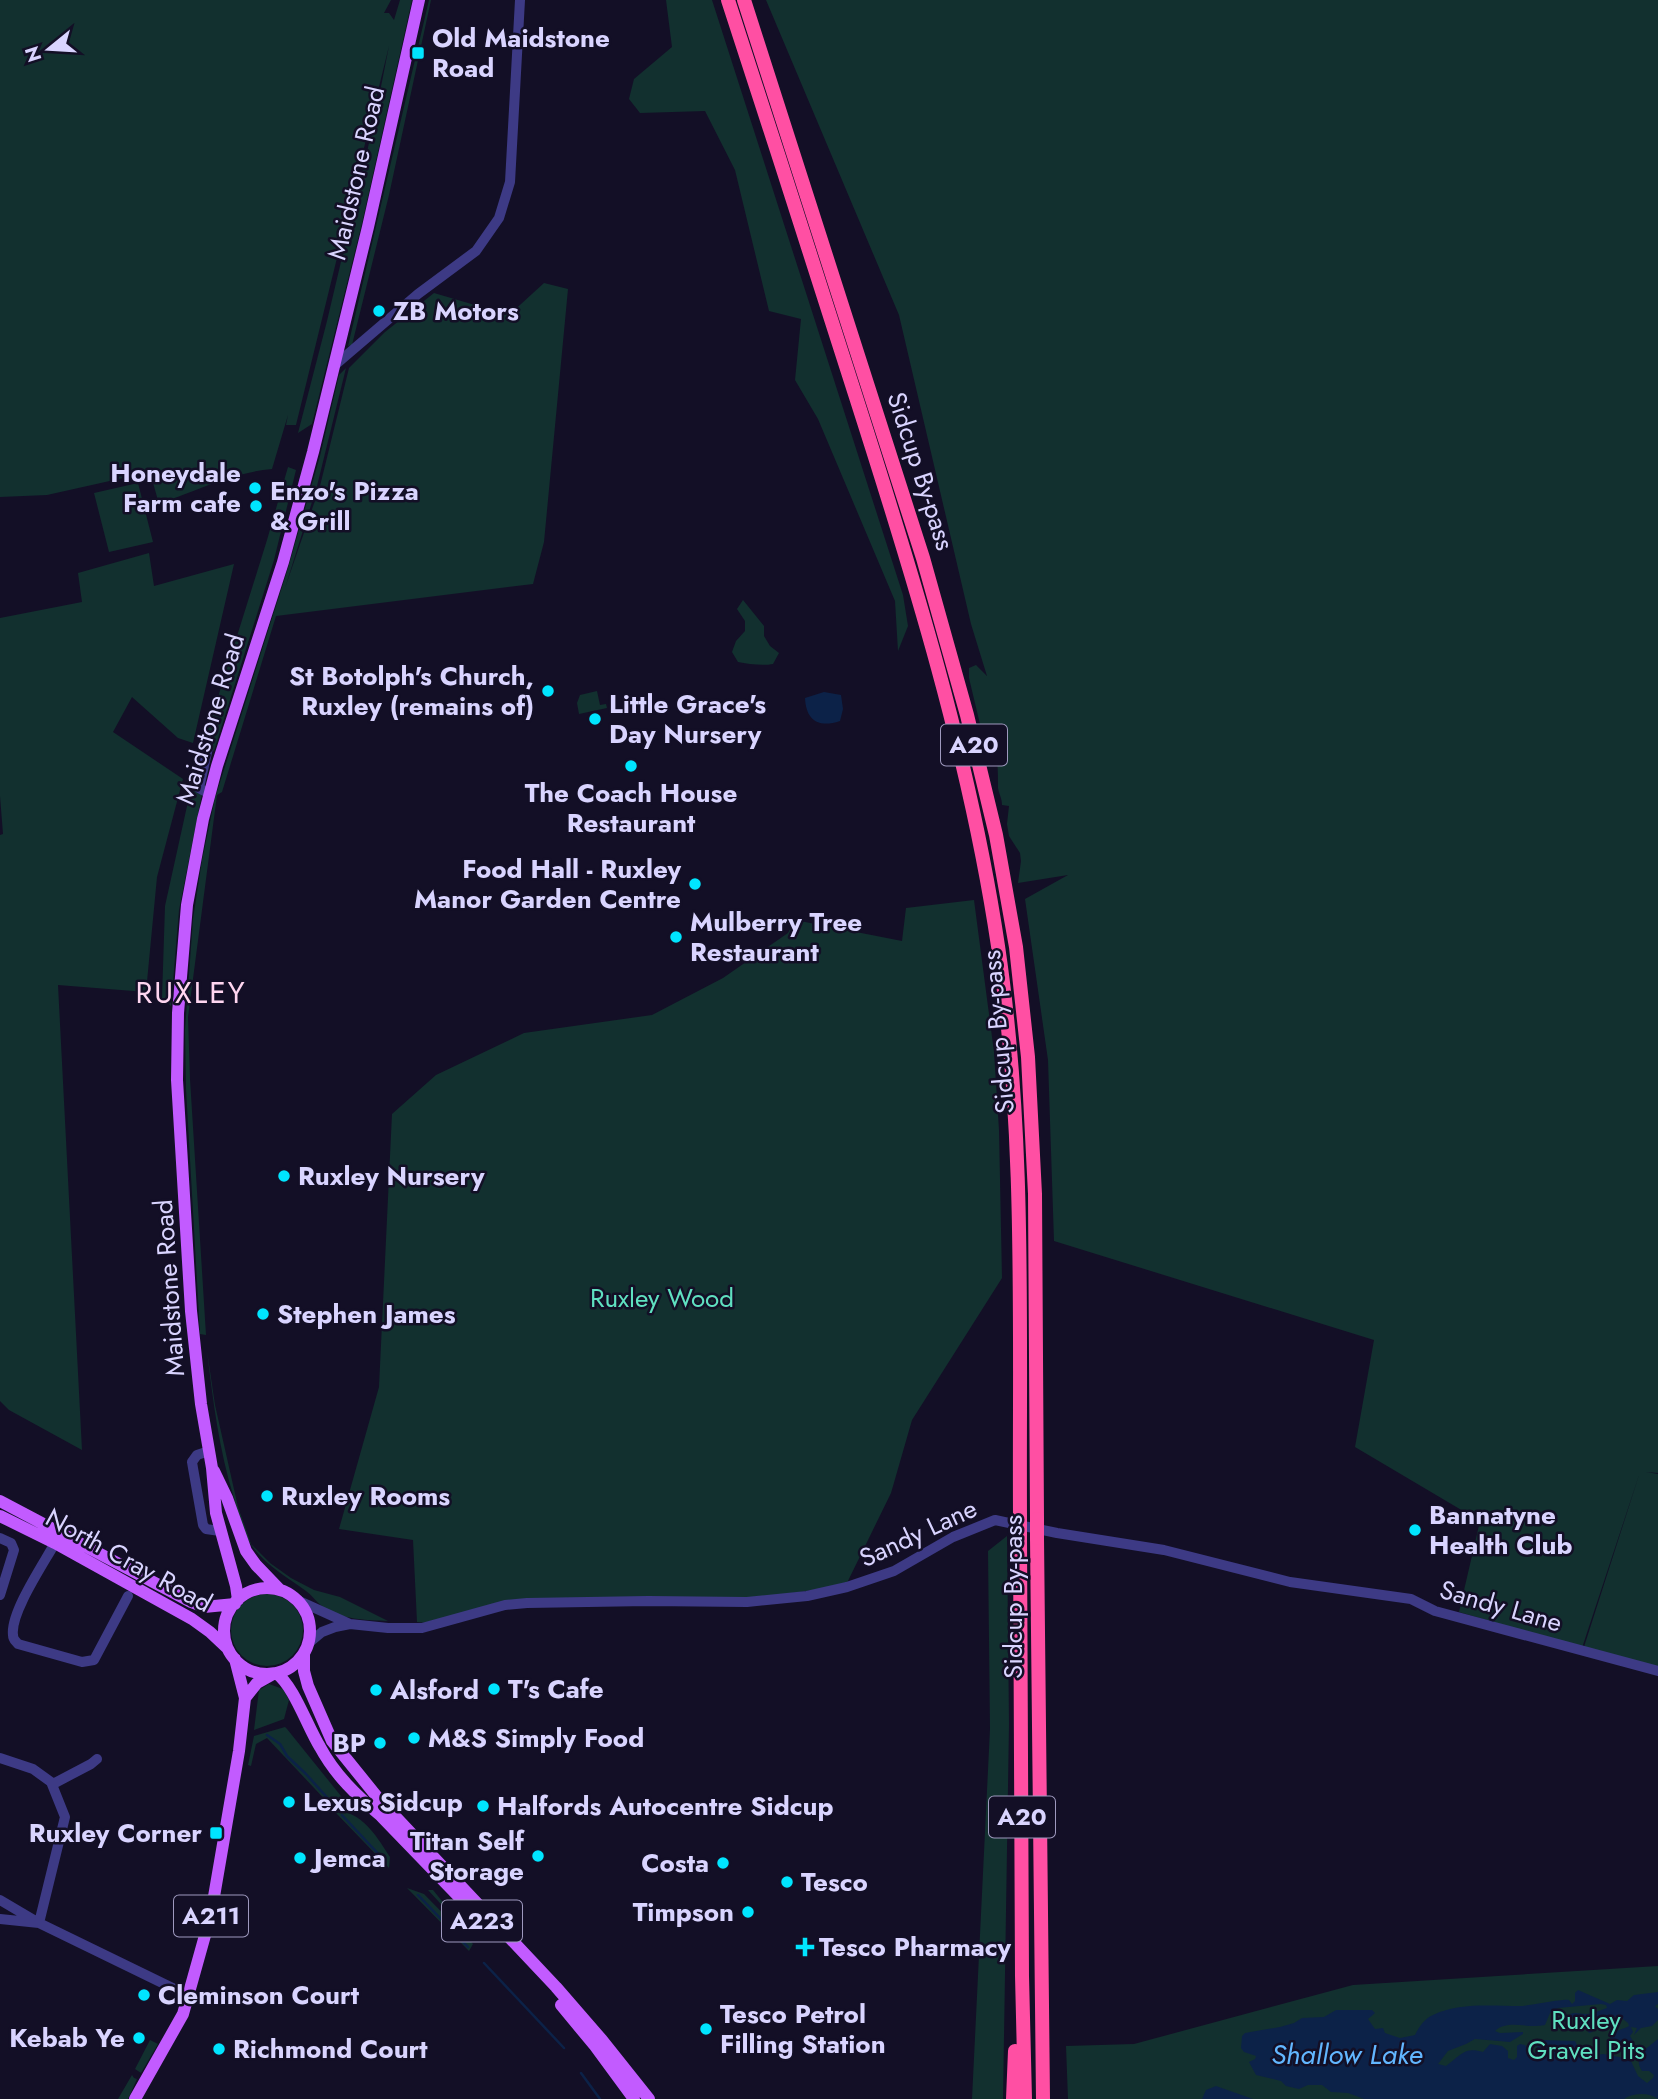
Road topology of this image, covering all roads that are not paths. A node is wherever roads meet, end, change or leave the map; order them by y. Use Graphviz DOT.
graph roads {
  1 [pos="419,0"];
  2 [pos="520,0"];
  3 [pos="728,0"];
  4 [pos="744,0"];
  5 [pos="335,365"];
  6 [pos="208,748"];
  7 [pos="210,794"];
  8 [pos="209,1451"];
  9 [pos="212,1468"];
  10 [pos="0,1501"];
  11 [pos="0,1516"];
  12 [pos="220,1531"];
  13 [pos="0,1538"];
  14 [pos="55,1543"];
  15 [pos="279,1590"];
  16 [pos="0,1595"];
  17 [pos="128,1596"];
  18 [pos="298,1600"];
  19 [pos="236,1602"];
  20 [pos="350,1624"];
  21 [pos="307,1648"];
  22 [pos="233,1655"];
  23 [pos="1658,1671"];
  24 [pos="274,1673"];
  25 [pos="245,1698"];
  26 [pos="0,1758"];
  27 [pos="97,1759"];
  28 [pos="53,1784"];
  29 [pos="374,1802"];
  30 [pos="0,1900"];
  31 [pos="0,1919"];
  32 [pos="39,1923"];
  33 [pos="503,1937"];
  34 [pos="1022,1976"];
  35 [pos="190,1996"];
  36 [pos="599,2043"];
  37 [pos="621,2065"];
  38 [pos="135,2099"];
  39 [pos="634,2099"];
  40 [pos="642,2099"];
  41 [pos="649,2099"];
  42 [pos="1013,2099"];
  43 [pos="1025,2099"];
  44 [pos="1043,2099"];
  1 -- 5 [label="main road, Maidstone Road"];
  2 -- 5 [label="street"];
  3 -- 34 [label="highway, Sidcup By-pass / A20, bridge"];
  4 -- 44 [label="highway, Sidcup By-pass / A20, bridge"];
  5 -- 7 [label="main road, Maidstone Road"];
  6 -- 7 [label="street"];
  7 -- 8 [label="main road, Maidstone Road"];
  8 -- 9 [label="main road, Maidstone Road"];
  8 -- 12 [label="street"];
  9 -- 12 [label="main road, Maidstone Road"];
  9 -- 15 [label="main road, Maidstone Road"];
  10 -- 19 [label="main road, North Cray Road"];
  11 -- 14 [label="main road, North Cray Road"];
  12 -- 19 [label="main road, Maidstone Road"];
  13 -- 16 [label="street"];
  14 -- 17 [label="street"];
  14 -- 22 [label="main road, North Cray Road"];
  15 -- 18 [label="main road"];
  15 -- 19 [label="main road"];
  18 -- 20 [label="street, Sandy Lane"];
  18 -- 21 [label="main road"];
  19 -- 22 [label="main road"];
  20 -- 21 [label="street, Sandy Lane"];
  20 -- 23 [label="street, Sandy Lane"];
  21 -- 24 [label="main road"];
  21 -- 29 [label="main road, A223"];
  22 -- 24 [label="main road"];
  22 -- 25 [label="main road, A211"];
  24 -- 25 [label="main road"];
  24 -- 29 [label="main road, A223"];
  25 -- 35 [label="main road, A211"];
  26 -- 28 [label="street"];
  27 -- 28 [label="street"];
  28 -- 32 [label="street"];
  29 -- 33 [label="main road, A223"];
  29 -- 33 [label="main road, A223"];
  30 -- 32 [label="street"];
  31 -- 32 [label="street"];
  32 -- 35 [label="street"];
  33 -- 36 [label="main road, A223"];
  33 -- 36 [label="main road, A223"];
  34 -- 42 [label="highway, A20"];
  34 -- 43 [label="highway, Sidcup By-pass / A20"];
  35 -- 38 [label="main road, A211"];
  36 -- 37 [label="main road, A223"];
  36 -- 39 [label="main road, A223"];
  37 -- 40 [label="main road, A223"];
  37 -- 41 [label="main road, A223"];
}
